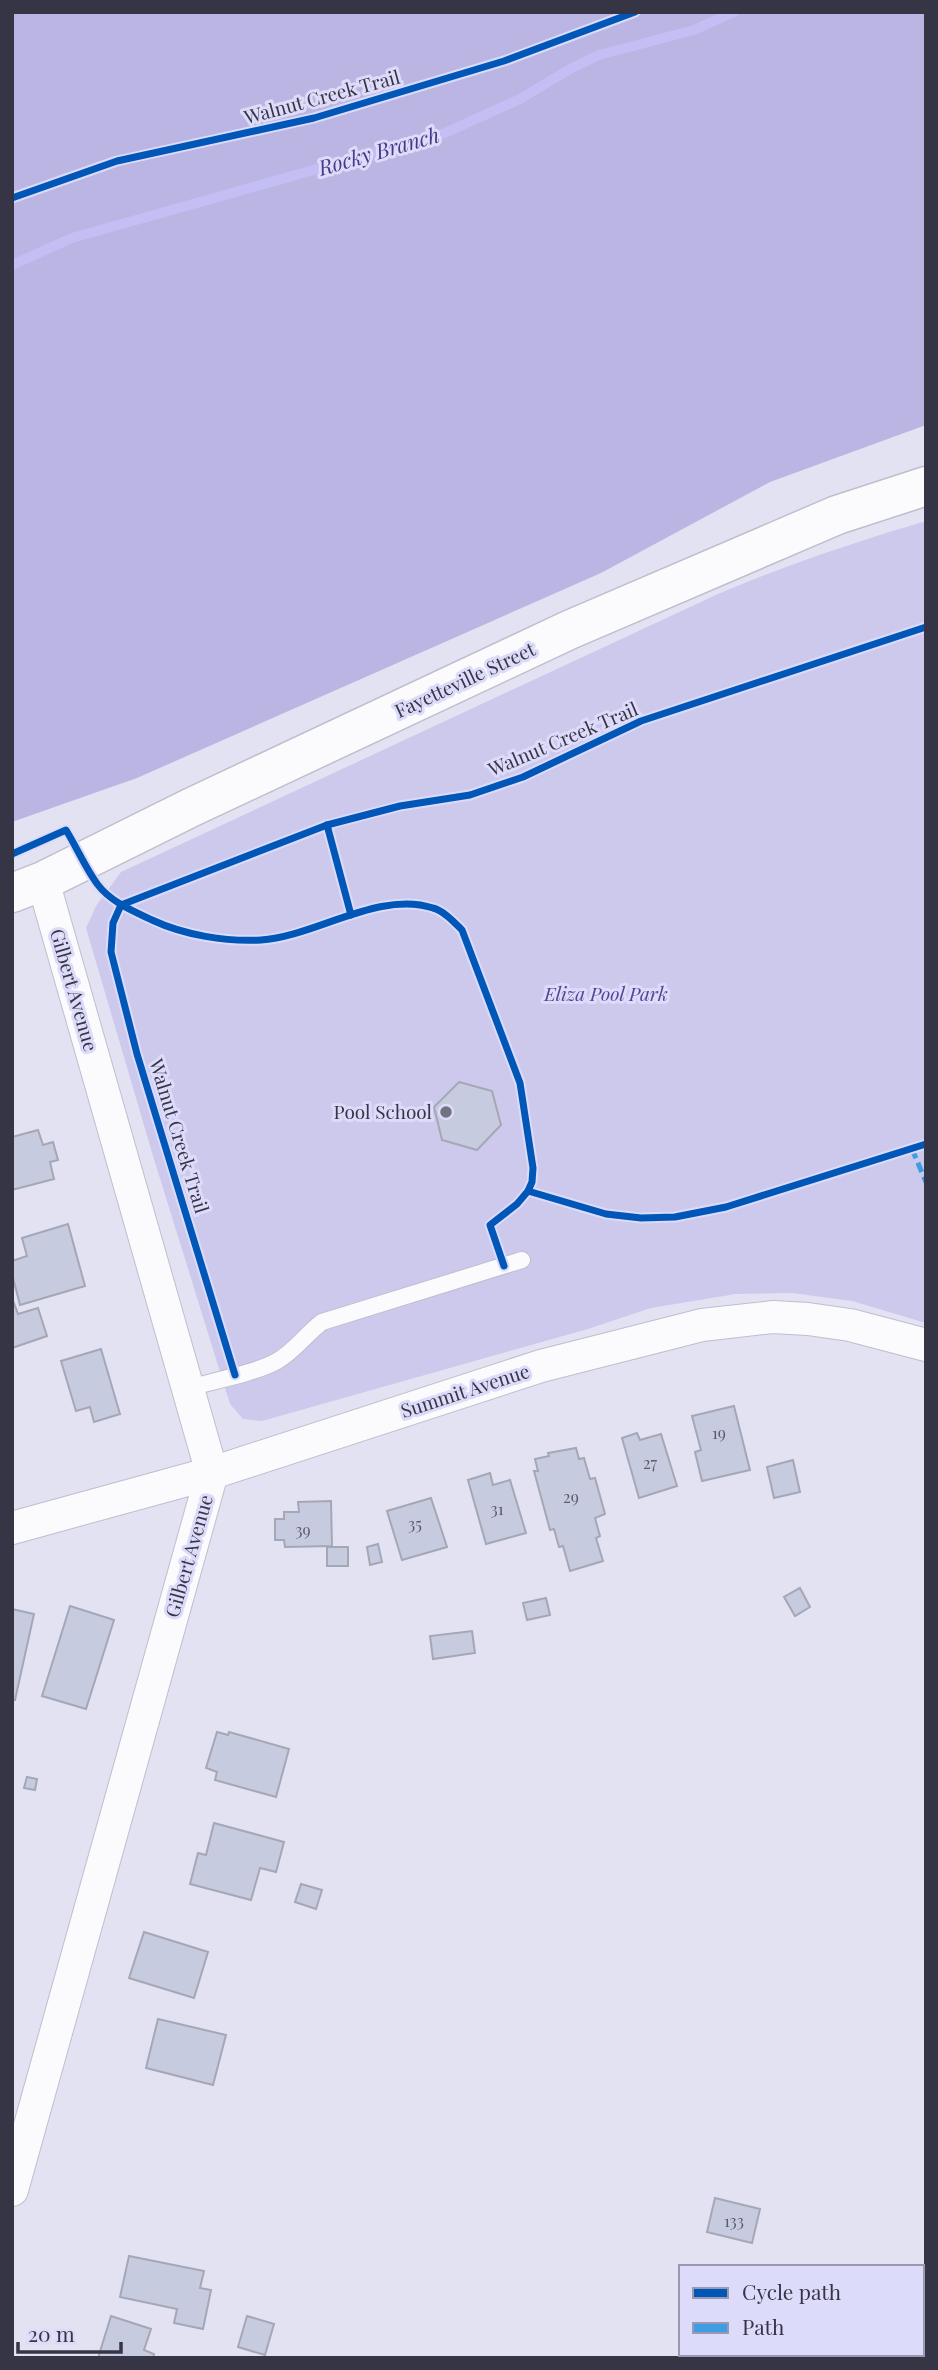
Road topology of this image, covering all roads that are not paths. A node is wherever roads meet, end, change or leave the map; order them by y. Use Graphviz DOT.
graph roads {
  1 [pos="926,486"];
  2 [pos="28,887"];
  3 [pos="522,1260"];
  4 [pos="926,1345"];
  5 [pos="188,1388"];
  6 [pos="212,1473"];
  7 [pos="12,1528"];
  8 [pos="12,2190"];
  1 -- 2 [label="street, Fayetteville Street"];
  2 -- 5 [label="street, Gilbert Avenue"];
  3 -- 5 [label="lane"];
  4 -- 6 [label="street, Summit Avenue"];
  5 -- 6 [label="street, Gilbert Avenue"];
  6 -- 7 [label="street, Summit Avenue"];
  6 -- 8 [label="street, Gilbert Avenue"];
}
